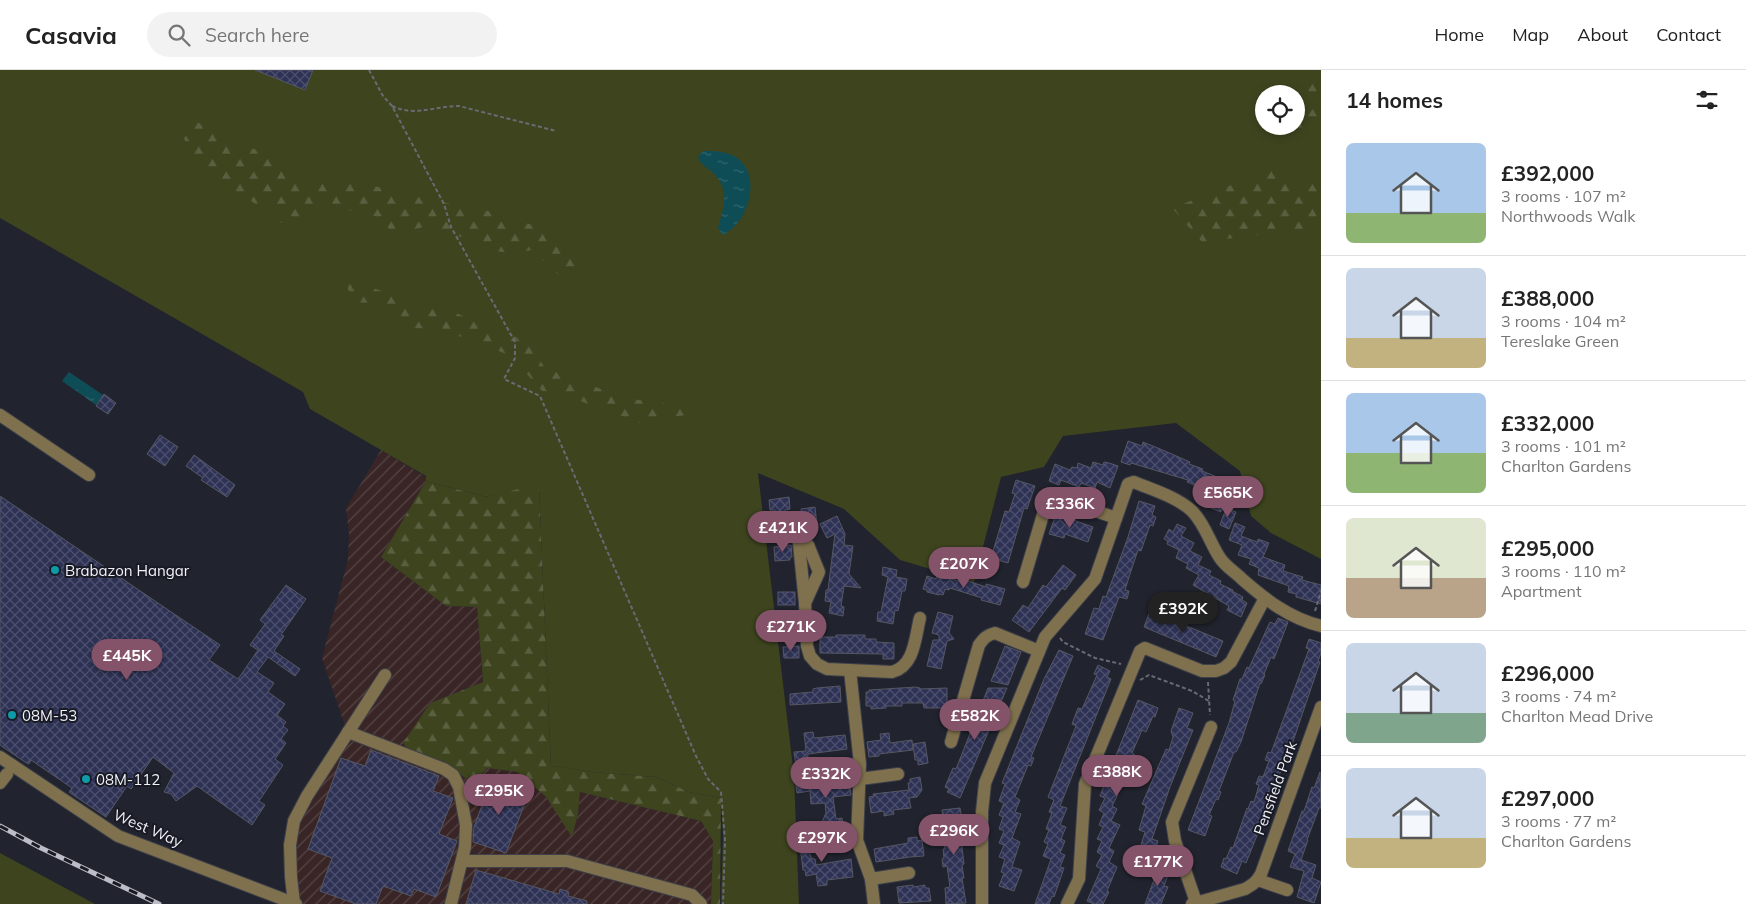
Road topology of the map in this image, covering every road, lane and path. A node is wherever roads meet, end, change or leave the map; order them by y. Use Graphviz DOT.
graph roads {
  1 [pos="369,70"];
  2 [pos="392,106"];
  3 [pos="556,131"];
  4 [pos="0,415"];
  5 [pos="89,475"];
  6 [pos="1116,518"];
  7 [pos="796,524"];
  8 [pos="808,545"];
  9 [pos="1023,582"];
  10 [pos="1321,591"];
  11 [pos="1265,598"];
  12 [pos="805,603"];
  13 [pos="920,618"];
  14 [pos="1316,625"];
  15 [pos="1052,627"];
  16 [pos="1039,651"];
  17 [pos="1134,667"];
  18 [pos="850,670"];
  19 [pos="1208,672"];
  20 [pos="385,675"];
  21 [pos="1125,688"];
  22 [pos="1210,701"];
  23 [pos="1321,707"];
  24 [pos="1211,727"];
  25 [pos="348,732"];
  26 [pos="951,742"];
  27 [pos="0,757"];
  28 [pos="860,764"];
  29 [pos="818,768"];
  30 [pos="898,774"];
  31 [pos="860,779"];
  32 [pos="857,840"];
  33 [pos="826,842"];
  34 [pos="462,861"];
  35 [pos="902,871"];
  36 [pos="871,879"];
  37 [pos="1258,880"];
  38 [pos="1287,890"];
  39 [pos="1194,903"];
  40 [pos="295,904"];
  41 [pos="451,904"];
  42 [pos="701,904"];
  43 [pos="723,904"];
  44 [pos="874,904"];
  45 [pos="982,904"];
  46 [pos="1068,904"];
  1 -- 2 [label="path"];
  2 -- 3 [label="path"];
  2 -- 43 [label="path"];
  4 -- 5 [label="street"];
  6 -- 9 [label="street"];
  6 -- 11 [label="street"];
  6 -- 15 [label="street"];
  7 -- 12 [label="street"];
  8 -- 12 [label="street"];
  10 -- 14 [label="path"];
  11 -- 14 [label="street"];
  11 -- 19 [label="street"];
  12 -- 18 [label="street"];
  13 -- 18 [label="street"];
  15 -- 16 [label="street"];
  15 -- 17 [label="path"];
  16 -- 26 [label="street"];
  16 -- 45 [label="street"];
  17 -- 19 [label="street"];
  17 -- 21 [label="street"];
  18 -- 28 [label="street"];
  19 -- 22 [label="path"];
  20 -- 25 [label="street"];
  21 -- 22 [label="path"];
  21 -- 46 [label="street"];
  22 -- 24 [label="path"];
  23 -- 37 [label="street, Pensfield Park"];
  24 -- 39 [label="street"];
  25 -- 34 [label="street"];
  25 -- 40 [label="street"];
  27 -- 40 [label="street, West Way"];
  28 -- 29 [label="street"];
  28 -- 31 [label="street"];
  30 -- 31 [label="street"];
  31 -- 32 [label="street"];
  32 -- 33 [label="street"];
  32 -- 36 [label="street"];
  34 -- 41 [label="street"];
  34 -- 42 [label="street"];
  35 -- 36 [label="street"];
  36 -- 44 [label="street"];
  37 -- 38 [label="street"];
  37 -- 39 [label="street"];
}
